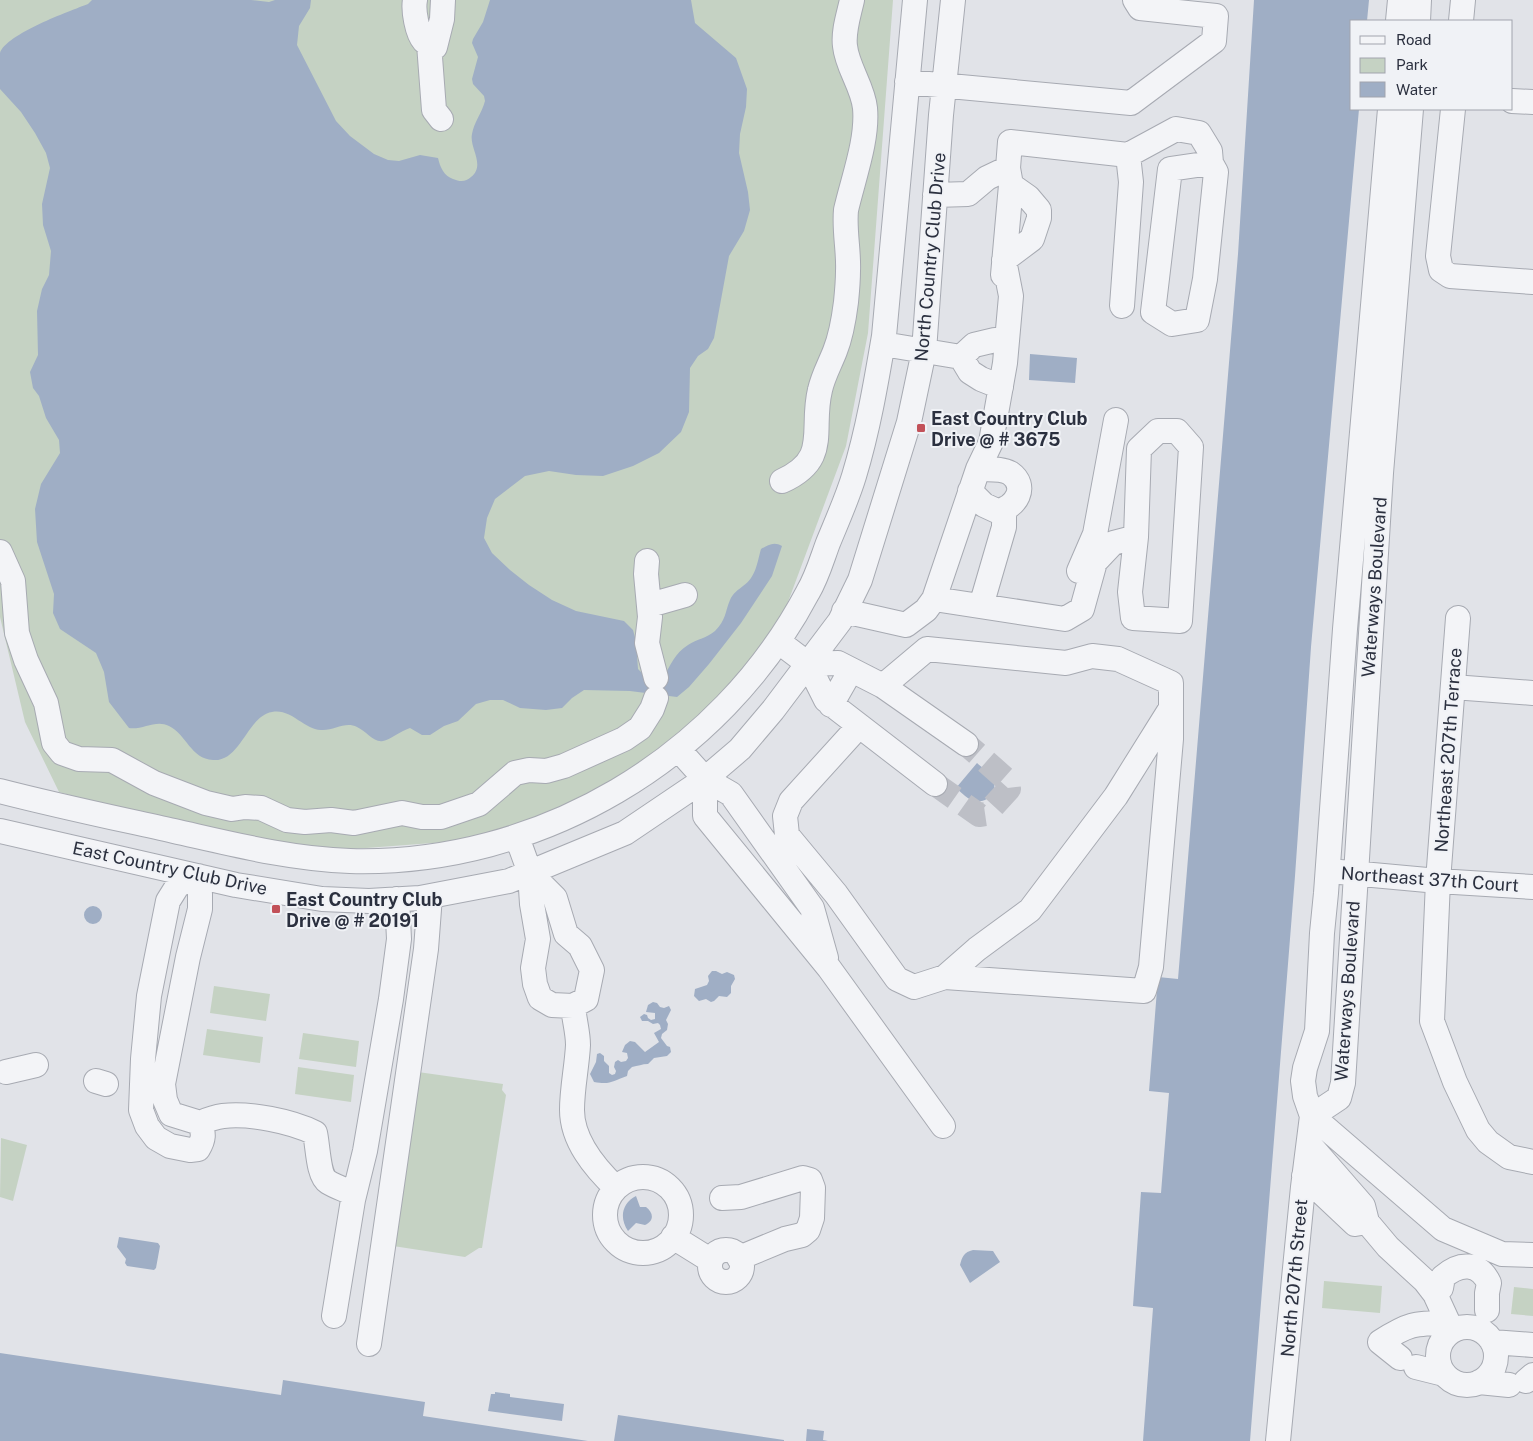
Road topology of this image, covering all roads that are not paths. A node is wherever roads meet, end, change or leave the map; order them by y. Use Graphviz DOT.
graph roads {
  1 [pos="415,0"];
  2 [pos="443,0"];
  3 [pos="852,0"];
  4 [pos="915,0"];
  5 [pos="953,0"];
  6 [pos="1135,0"];
  7 [pos="1400,0"];
  8 [pos="1419,0"];
  9 [pos="1463,0"];
  10 [pos="1398,20"];
  11 [pos="1418,20"];
  12 [pos="1461,20"];
  13 [pos="429,44"];
  14 [pos="907,82"];
  15 [pos="945,86"];
  16 [pos="1513,101"];
  17 [pos="1533,102"];
  18 [pos="1390,110"];
  19 [pos="1411,110"];
  20 [pos="1453,110"];
  21 [pos="441,119"];
  22 [pos="1128,155"];
  23 [pos="1211,163"];
  24 [pos="1010,176"];
  25 [pos="935,195"];
  26 [pos="1004,260"];
  27 [pos="1533,282"];
  28 [pos="1122,306"];
  29 [pos="1001,340"];
  30 [pos="883,344"];
  31 [pos="924,351"];
  32 [pos="961,357"];
  33 [pos="994,385"];
  34 [pos="1116,420"];
  35 [pos="974,480"];
  36 [pos="782,481"];
  37 [pos="1004,510"];
  38 [pos="1136,537"];
  39 [pos="0,552"];
  40 [pos="648,561"];
  41 [pos="685,595"];
  42 [pos="934,599"];
  43 [pos="650,605"];
  44 [pos="981,606"];
  45 [pos="844,611"];
  46 [pos="1057,618"];
  47 [pos="1458,618"];
  48 [pos="779,642"];
  49 [pos="806,667"];
  50 [pos="851,670"];
  51 [pos="883,686"];
  52 [pos="1453,687"];
  53 [pos="1533,693"];
  54 [pos="831,704"];
  55 [pos="1171,708"];
  56 [pos="860,726"];
  57 [pos="966,744"];
  58 [pos="679,750"];
  59 [pos="705,779"];
  60 [pos="935,784"];
  61 [pos="0,791"];
  62 [pos="0,831"];
  63 [pos="517,837"];
  64 [pos="207,839"];
  65 [pos="1328,872"];
  66 [pos="530,873"];
  67 [pos="1355,873"];
  68 [pos="198,876"];
  69 [pos="1438,881"];
  70 [pos="1533,887"];
  71 [pos="430,896"];
  72 [pos="397,899"];
  73 [pos="829,968"];
  74 [pos="945,977"];
  75 [pos="573,1006"];
  76 [pos="147,1014"];
  77 [pos="176,1017"];
  78 [pos="36,1065"];
  79 [pos="6,1072"];
  80 [pos="171,1114"];
  81 [pos="1312,1116"];
  82 [pos="200,1123"];
  83 [pos="943,1126"];
  84 [pos="153,1133"];
  85 [pos="1309,1144"];
  86 [pos="1533,1162"];
  87 [pos="1304,1176"];
  88 [pos="616,1188"];
  89 [pos="354,1194"];
  90 [pos="722,1198"];
  91 [pos="1366,1222"];
  92 [pos="673,1238"];
  93 [pos="1533,1255"];
  94 [pos="1438,1291"];
  95 [pos="1487,1302"];
  96 [pos="334,1316"];
  97 [pos="1450,1327"];
  98 [pos="1492,1342"];
  99 [pos="369,1344"];
  100 [pos="1533,1345"];
  101 [pos="1444,1374"];
  102 [pos="1523,1380"];
  103 [pos="1479,1382"];
  104 [pos="1278,1441"];
  1 -- 13 [label="street"];
  2 -- 13 [label="street"];
  3 -- 36 [label="street"];
  4 -- 14 [label="street"];
  5 -- 15 [label="street, North Country Club Drive"];
  6 -- 15 [label="street"];
  7 -- 10 [label="street"];
  8 -- 11 [label="street"];
  9 -- 12 [label="street"];
  13 -- 21 [label="street"];
  14 -- 15 [label="street"];
  14 -- 30 [label="street"];
  15 -- 25 [label="street, North Country Club Drive"];
  16 -- 17 [label="street"];
  18 -- 65 [label="street, Waterways Boulevard"];
  19 -- 67 [label="street, Waterways Boulevard"];
  20 -- 27 [label="street"];
  22 -- 23 [label="street"];
  22 -- 24 [label="street"];
  22 -- 28 [label="street"];
  23 -- 23 [label="street"];
  24 -- 25 [label="street"];
  24 -- 26 [label="street"];
  24 -- 26 [label="street"];
  25 -- 31 [label="street, North Country Club Drive"];
  26 -- 29 [label="street"];
  29 -- 32 [label="street"];
  29 -- 33 [label="street"];
  30 -- 31 [label="street"];
  30 -- 48 [label="street"];
  31 -- 32 [label="street"];
  31 -- 45 [label="street, North Country Club Drive"];
  32 -- 33 [label="street"];
  33 -- 35 [label="street"];
  34 -- 46 [label="street"];
  35 -- 37 [label="street"];
  35 -- 37 [label="street"];
  35 -- 42 [label="street"];
  37 -- 44 [label="street"];
  38 -- 38 [label="street"];
  38 -- 46 [label="street"];
  39 -- 43 [label="street"];
  40 -- 43 [label="street"];
  41 -- 43 [label="street"];
  42 -- 44 [label="street"];
  42 -- 45 [label="street"];
  44 -- 46 [label="street"];
  45 -- 49 [label="street, North Country Club Drive"];
  47 -- 52 [label="street, Northeast 207th Terrace"];
  48 -- 49 [label="street"];
  48 -- 58 [label="street, East Country Club Drive"];
  49 -- 50 [label="street"];
  49 -- 54 [label="street"];
  49 -- 59 [label="street, East Country Club Drive"];
  50 -- 51 [label="street"];
  50 -- 54 [label="street"];
  51 -- 55 [label="street"];
  51 -- 57 [label="street"];
  52 -- 53 [label="street"];
  52 -- 69 [label="street, Northeast 207th Terrace"];
  54 -- 56 [label="street"];
  55 -- 74 [label="street"];
  55 -- 74 [label="street"];
  56 -- 60 [label="street"];
  56 -- 74 [label="street"];
  58 -- 59 [label="street"];
  58 -- 63 [label="street, East Country Club Drive"];
  59 -- 66 [label="street, East Country Club Drive"];
  59 -- 73 [label="street"];
  59 -- 73 [label="street"];
  61 -- 64 [label="street, East Country Club Drive"];
  62 -- 68 [label="street, East Country Club Drive"];
  63 -- 64 [label="street, East Country Club Drive"];
  63 -- 66 [label="street"];
  64 -- 68 [label="street"];
  65 -- 67 [label="street, Northeast 37th Court"];
  65 -- 81 [label="street, Waterways Boulevard"];
  66 -- 71 [label="street, East Country Club Drive"];
  66 -- 75 [label="street"];
  66 -- 75 [label="street"];
  67 -- 69 [label="street, Northeast 37th Court"];
  67 -- 81 [label="street, Waterways Boulevard"];
  68 -- 72 [label="street, East Country Club Drive"];
  68 -- 76 [label="street"];
  68 -- 77 [label="street"];
  69 -- 70 [label="street, Northeast 37th Court"];
  69 -- 86 [label="street, Northeast 207th Terrace"];
  71 -- 72 [label="street, East Country Club Drive"];
  71 -- 99 [label="street"];
  72 -- 89 [label="street"];
  73 -- 83 [label="street"];
  75 -- 88 [label="street"];
  76 -- 77 [label="street"];
  76 -- 84 [label="street"];
  77 -- 80 [label="street"];
  78 -- 79 [label="street"];
  80 -- 82 [label="street"];
  80 -- 84 [label="street"];
  81 -- 85 [label="street, North 207th Street"];
  81 -- 93 [label="street"];
  82 -- 84 [label="street"];
  82 -- 89 [label="street"];
  85 -- 87 [label="street, North 207th Street"];
  85 -- 91 [label="street"];
  87 -- 91 [label="street"];
  87 -- 104 [label="street, North 207th Street"];
  88 -- 92 [label="street"];
  88 -- 92 [label="street"];
  89 -- 96 [label="street"];
  90 -- 92 [label="street"];
  91 -- 94 [label="street"];
  94 -- 95 [label="street"];
  94 -- 97 [label="street"];
  97 -- 98 [label="street"];
  97 -- 101 [label="street"];
  97 -- 101 [label="street"];
  98 -- 100 [label="street"];
  98 -- 103 [label="street"];
  101 -- 103 [label="street"];
  102 -- 103 [label="street"];
}
